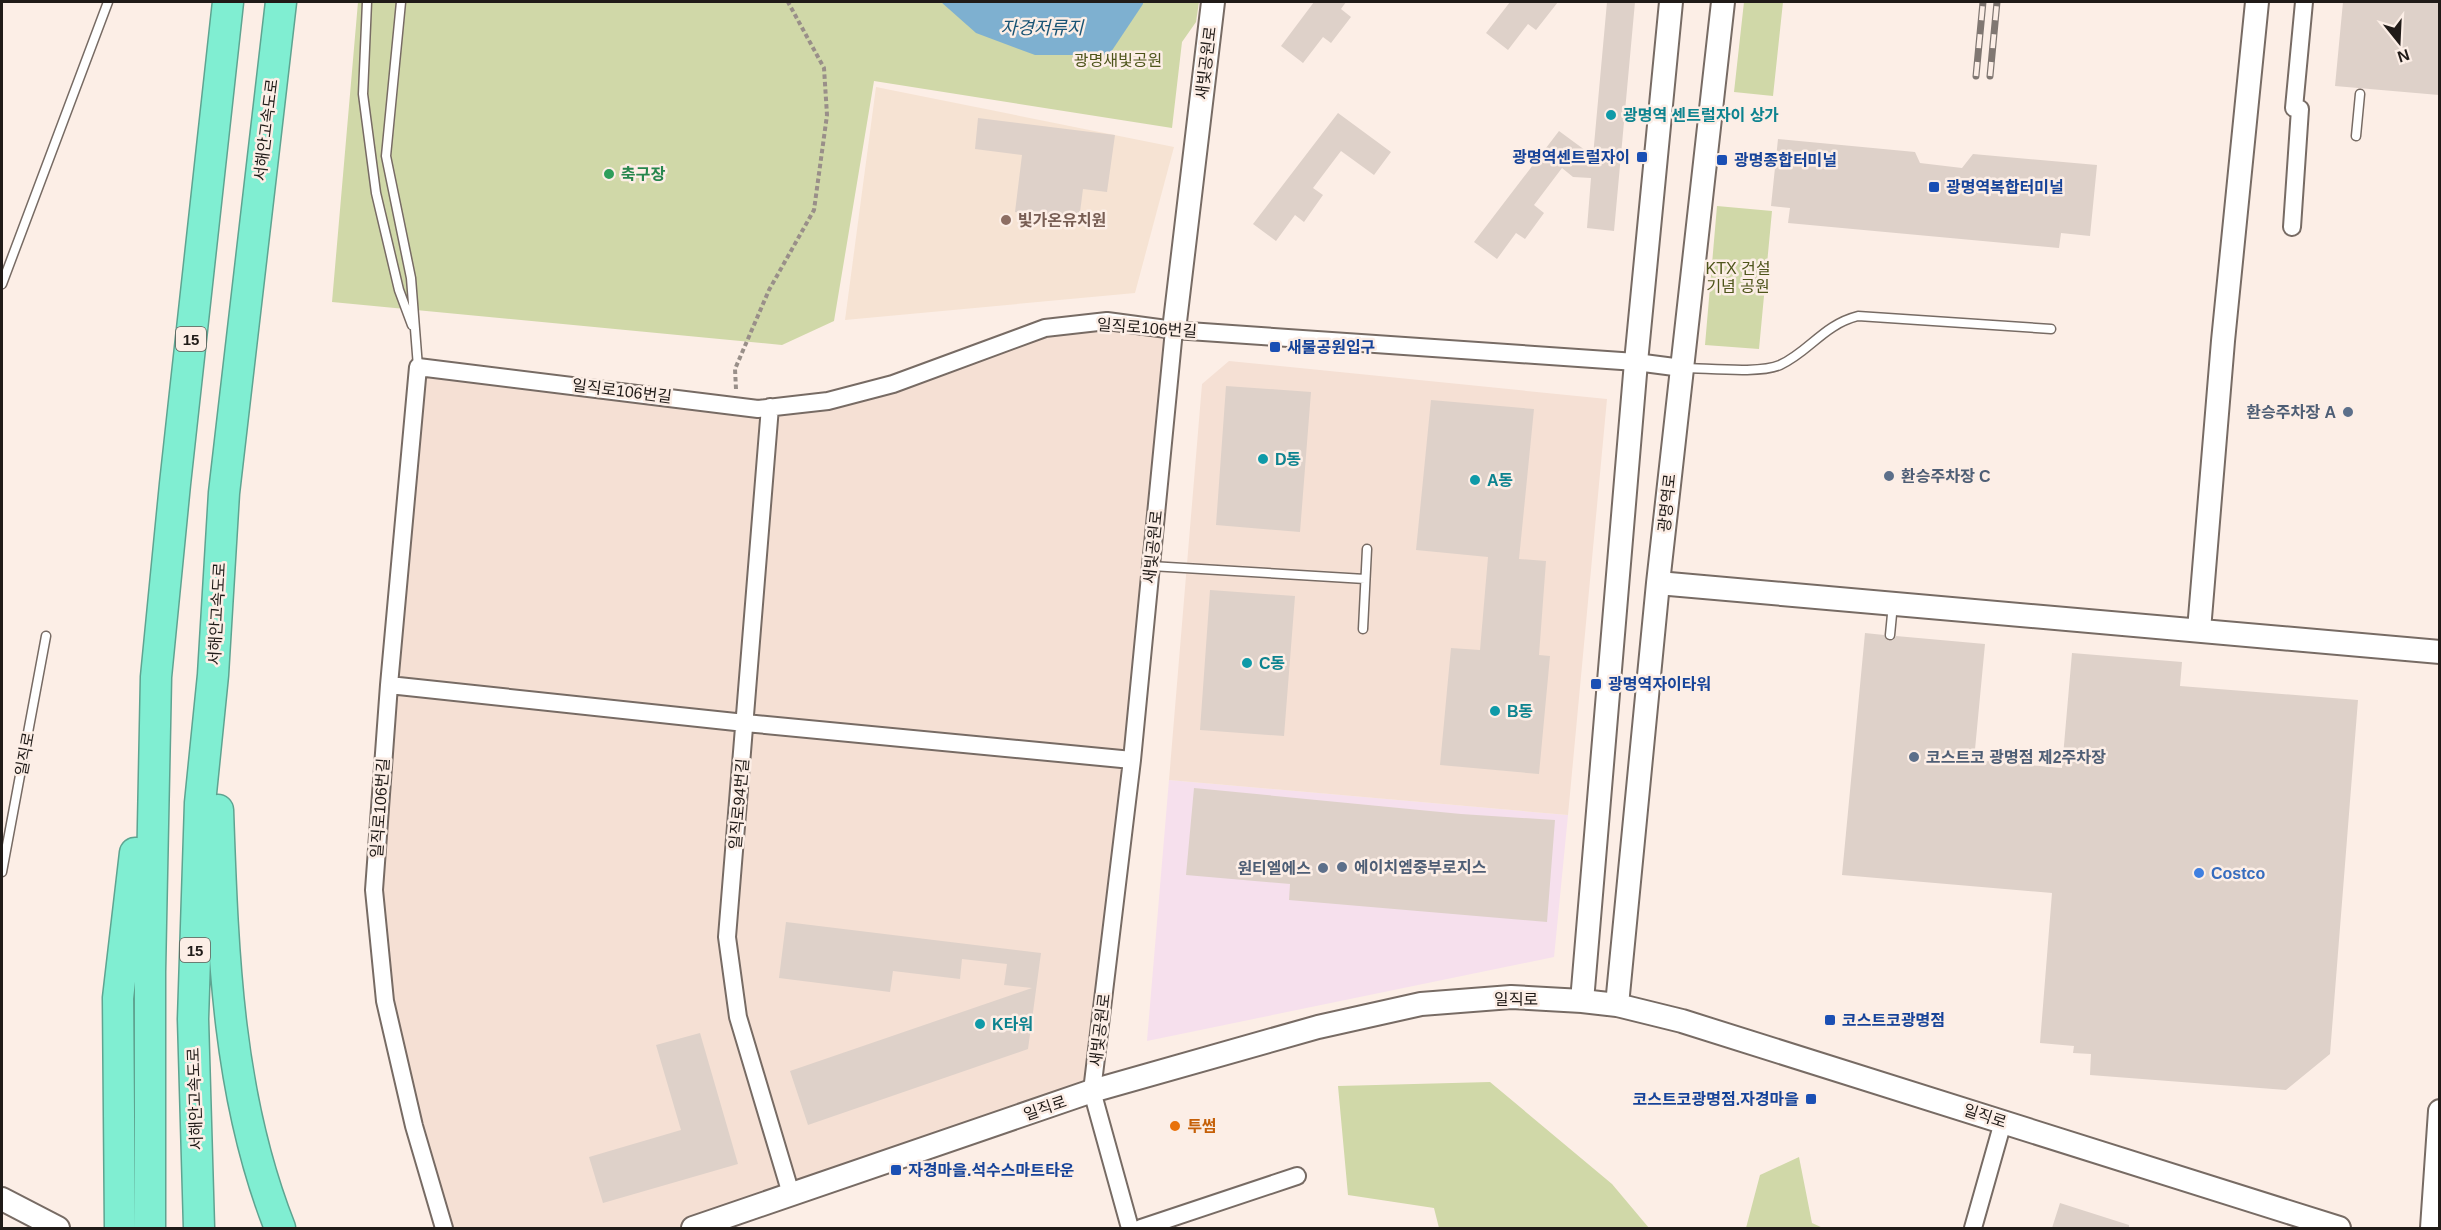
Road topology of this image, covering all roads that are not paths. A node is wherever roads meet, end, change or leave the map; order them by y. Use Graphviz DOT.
graph roads {
  1 [pos="108,2"];
  2 [pos="228,2"];
  3 [pos="281,2"];
  4 [pos="367,2"];
  5 [pos="401,2"];
  6 [pos="1213,2"];
  7 [pos="1671,2"];
  8 [pos="1723,2"];
  9 [pos="2257,2"];
  10 [pos="2304,2"];
  11 [pos="2360,94"];
  12 [pos="2356,136"];
  13 [pos="2292,227"];
  14 [pos="2,284"];
  15 [pos="2050,329"];
  16 [pos="1174,330"];
  17 [pos="416,334"];
  18 [pos="1636,362"];
  19 [pos="418,367"];
  20 [pos="1682,368"];
  21 [pos="770,407"];
  22 [pos="1367,549"];
  23 [pos="1151,566"];
  24 [pos="1365,579"];
  25 [pos="1658,584"];
  26 [pos="1893,604"];
  27 [pos="1363,629"];
  28 [pos="2199,630"];
  29 [pos="1890,635"];
  30 [pos="46,636"];
  31 [pos="2439,651"];
  32 [pos="213,675"];
  33 [pos="389,685"];
  34 [pos="746,723"];
  35 [pos="1132,760"];
  36 [pos="2,872"];
  37 [pos="1582,1001"];
  38 [pos="1617,1005"];
  39 [pos="1092,1091"];
  40 [pos="2439,1111"];
  41 [pos="2003,1122"];
  42 [pos="1297,1176"];
  43 [pos="791,1194"];
  44 [pos="2,1199"];
  45 [pos="135,1218"];
  46 [pos="48,1227"];
  47 [pos="199,1227"];
  48 [pos="280,1228"];
  49 [pos="444,1228"];
  50 [pos="693,1228"];
  51 [pos="1130,1228"];
  52 [pos="1141,1228"];
  53 [pos="1972,1228"];
  54 [pos="2339,1228"];
  55 [pos="2432,1228"];
  1 -- 14 [label="lane"];
  2 -- 45 [label="highway, 15"];
  3 -- 32 [label="highway, 서해안고속도로 / 15"];
  4 -- 17 [label="lane"];
  5 -- 17 [label="lane"];
  6 -- 16 [label="street, 새빛공원로"];
  7 -- 18 [label="street"];
  8 -- 20 [label="street, 광명역로"];
  9 -- 28 [label="street"];
  10 -- 13 [label="street"];
  11 -- 12 [label="lane"];
  15 -- 20 [label="lane"];
  16 -- 18 [label="street, 일직로106번길"];
  16 -- 21 [label="street, 일직로106번길"];
  16 -- 23 [label="street, 새빛공원로"];
  17 -- 19 [label="lane"];
  18 -- 20 [label="street, 일직로106번길"];
  18 -- 37 [label="street"];
  19 -- 21 [label="street, 일직로106번길"];
  19 -- 33 [label="street, 일직로106번길"];
  20 -- 25 [label="street, 광명역로"];
  21 -- 34 [label="street, 일직로94번길"];
  22 -- 24 [label="lane"];
  23 -- 24 [label="lane"];
  23 -- 35 [label="street, 새빛공원로"];
  24 -- 27 [label="lane"];
  25 -- 26 [label="street"];
  25 -- 38 [label="street, 광명역로"];
  26 -- 28 [label="street"];
  26 -- 29 [label="lane"];
  28 -- 31 [label="street"];
  30 -- 36 [label="lane, 일직로"];
  32 -- 47 [label="highway, 서해안고속도로 / 15"];
  32 -- 48 [label="highway"];
  33 -- 34 [label="street"];
  33 -- 49 [label="street, 일직로106번길"];
  34 -- 35 [label="street"];
  34 -- 43 [label="street, 일직로94번길"];
  35 -- 39 [label="street, 새빛공원로"];
  37 -- 38 [label="street, 일직로"];
  37 -- 39 [label="street, 일직로"];
  38 -- 41 [label="street, 일직로"];
  39 -- 43 [label="street, 일직로"];
  39 -- 51 [label="street"];
  40 -- 55 [label="street"];
  41 -- 53 [label="street"];
  41 -- 54 [label="street, 일직로"];
  42 -- 52 [label="street"];
  43 -- 50 [label="street, 일직로"];
  44 -- 46 [label="street"];
}
